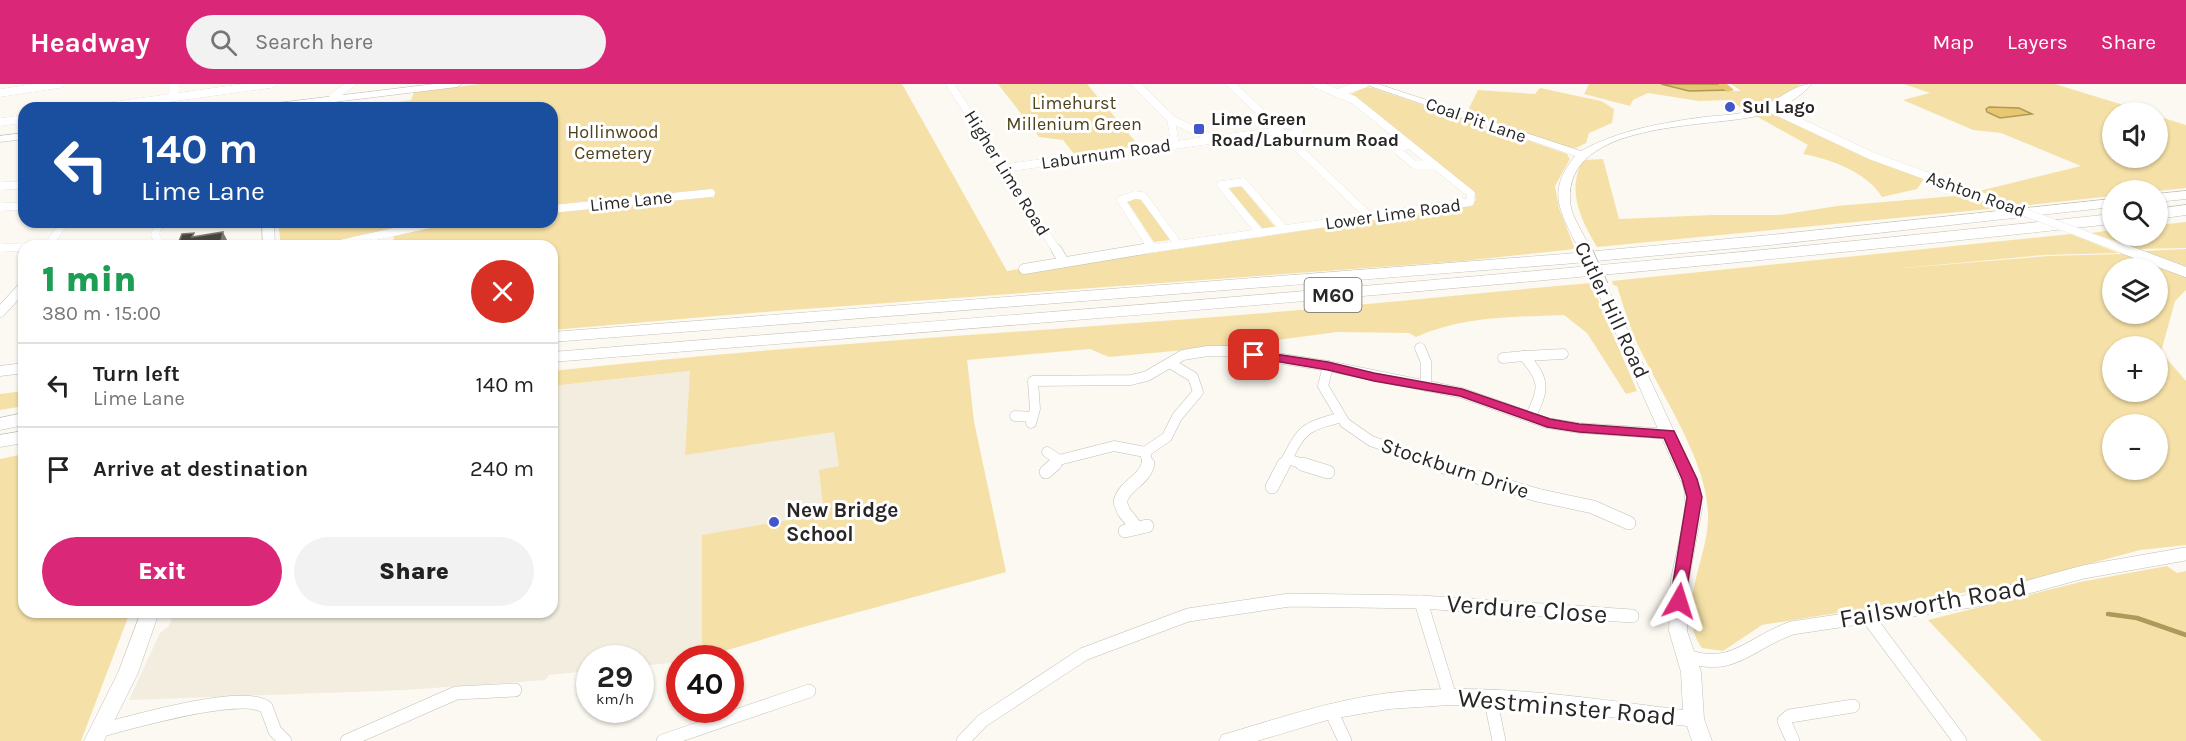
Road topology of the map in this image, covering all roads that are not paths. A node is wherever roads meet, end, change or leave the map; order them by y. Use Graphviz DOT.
graph roads {
  1 [pos="57,84"];
  2 [pos="174,84"];
  3 [pos="271,84"];
  4 [pos="351,84"];
  5 [pos="457,84"];
  6 [pos="950,84"];
  7 [pos="1137,84"];
  8 [pos="1231,84"];
  9 [pos="1316,84"];
  10 [pos="1364,84"];
  11 [pos="1369,84"];
  12 [pos="1807,84"];
  13 [pos="0,93"];
  14 [pos="1340,93"];
  15 [pos="174,97"];
  16 [pos="332,100"];
  17 [pos="139,102"];
  18 [pos="324,102"];
  19 [pos="1769,108"];
  20 [pos="1171,119"];
  21 [pos="18,120"];
  22 [pos="0,122"];
  23 [pos="1278,131"];
  24 [pos="18,137"];
  25 [pos="0,139"];
  26 [pos="1214,140"];
  27 [pos="1175,145"];
  28 [pos="1409,145"];
  29 [pos="1582,155"];
  30 [pos="1435,165"];
  31 [pos="1005,168"];
  32 [pos="18,185"];
  33 [pos="0,186"];
  34 [pos="711,193"];
  35 [pos="2186,195"];
  36 [pos="2168,197"];
  37 [pos="2102,204"];
  38 [pos="18,206"];
  39 [pos="0,207"];
  40 [pos="558,208"];
  41 [pos="2186,210"];
  42 [pos="2168,212"];
  43 [pos="1370,217"];
  44 [pos="2102,220"];
  45 [pos="60,228"];
  46 [pos="157,228"];
  47 [pos="413,228"];
  48 [pos="1284,229"];
  49 [pos="1260,233"];
  50 [pos="154,237"];
  51 [pos="51,240"];
  52 [pos="358,240"];
  53 [pos="1178,244"];
  54 [pos="18,247"];
  55 [pos="0,248"];
  56 [pos="1152,248"];
  57 [pos="1064,262"];
  58 [pos="1024,269"];
  59 [pos="2186,272"];
  60 [pos="18,292"];
  61 [pos="1,310"];
  62 [pos="558,336"];
  63 [pos="1563,354"];
  64 [pos="1410,355"];
  65 [pos="1524,356"];
  66 [pos="558,357"];
  67 [pos="1503,358"];
  68 [pos="1170,363"];
  69 [pos="1328,366"];
  70 [pos="18,369"];
  71 [pos="0,371"];
  72 [pos="1033,381"];
  73 [pos="1020,382"];
  74 [pos="1426,386"];
  75 [pos="18,415"];
  76 [pos="1015,416"];
  77 [pos="1530,417"];
  78 [pos="0,418"];
  79 [pos="1339,418"];
  80 [pos="18,420"];
  81 [pos="0,424"];
  82 [pos="1669,434"];
  83 [pos="18,438"];
  84 [pos="0,441"];
  85 [pos="1047,452"];
  86 [pos="1145,452"];
  87 [pos="1287,459"];
  88 [pos="1059,460"];
  89 [pos="1328,471"];
  90 [pos="1046,472"];
  91 [pos="1272,487"];
  92 [pos="1629,523"];
  93 [pos="1136,529"];
  94 [pos="2186,554"];
  95 [pos="1421,602"];
  96 [pos="1632,615"];
  97 [pos="1867,616"];
  98 [pos="148,618"];
  99 [pos="1686,656"];
  100 [pos="515,690"];
  101 [pos="809,691"];
  102 [pos="1450,697"];
  103 [pos="1490,697"];
  104 [pos="1853,706"];
  105 [pos="1331,711"];
  106 [pos="1694,718"];
  107 [pos="96,736"];
  108 [pos="672,740"];
  109 [pos="285,741"];
  110 [pos="347,741"];
  111 [pos="963,741"];
  112 [pos="1229,741"];
  113 [pos="1345,741"];
  114 [pos="1499,741"];
  115 [pos="1702,741"];
  116 [pos="1793,741"];
  117 [pos="1960,741"];
  1 -- 13 [label="street"];
  2 -- 15 [label="street"];
  3 -- 15 [label="street"];
  4 -- 16 [label="street"];
  5 -- 16 [label="street"];
  6 -- 31 [label="street, Higher Lime Road"];
  7 -- 20 [label="street"];
  8 -- 23 [label="street"];
  9 -- 14 [label="street, Lower Lime Road"];
  10 -- 14 [label="street"];
  11 -- 29 [label="street, Coal Pit Lane"];
  12 -- 19 [label="street, Cutler Hill Road"];
  14 -- 28 [label="street, Lower Lime Road"];
  15 -- 17 [label="street"];
  16 -- 18 [label="street"];
  19 -- 29 [label="street, Cutler Hill Road"];
  19 -- 59 [label="street, Ashton Road, bridge"];
  20 -- 26 [label="street"];
  20 -- 27 [label="street"];
  21 -- 22 [label="street"];
  23 -- 26 [label="street, Laburnum Road"];
  23 -- 43 [label="street"];
  24 -- 25 [label="street"];
  26 -- 27 [label="street, Laburnum Road"];
  27 -- 31 [label="street, Laburnum Road"];
  28 -- 30 [label="street, Lower Lime Road"];
  28 -- 30 [label="street"];
  29 -- 82 [label="street, Cutler Hill Road, bridge"];
  30 -- 43 [label="street, Lower Lime Road"];
  31 -- 57 [label="street, Higher Lime Road"];
  32 -- 33 [label="street"];
  34 -- 40 [label="street, Lime Lane"];
  35 -- 36 [label="highway"];
  37 -- 62 [label="highway, M60"];
  38 -- 39 [label="street"];
  41 -- 42 [label="highway"];
  43 -- 48 [label="street, Lower Lime Road"];
  44 -- 66 [label="highway, M60"];
  45 -- 51 [label="street"];
  46 -- 50 [label="street"];
  47 -- 52 [label="street"];
  48 -- 49 [label="street, Lower Lime Road"];
  48 -- 49 [label="street"];
  49 -- 53 [label="street, Lower Lime Road"];
  53 -- 56 [label="street, Lower Lime Road"];
  53 -- 56 [label="street"];
  54 -- 55 [label="street"];
  56 -- 57 [label="street, Lower Lime Road"];
  57 -- 58 [label="street, Lower Lime Road"];
  60 -- 61 [label="street"];
  63 -- 65 [label="street"];
  64 -- 74 [label="street"];
  65 -- 67 [label="street"];
  65 -- 77 [label="street"];
  68 -- 69 [label="street"];
  68 -- 72 [label="street"];
  68 -- 86 [label="street"];
  69 -- 74 [label="street"];
  69 -- 79 [label="street, Stockburn Drive"];
  70 -- 71 [label="street"];
  72 -- 73 [label="street"];
  72 -- 76 [label="street"];
  74 -- 77 [label="street"];
  75 -- 78 [label="highway"];
  77 -- 82 [label="street"];
  79 -- 87 [label="street"];
  79 -- 92 [label="street, Stockburn Drive"];
  80 -- 81 [label="highway"];
  82 -- 99 [label="street, Cutler Hill Road"];
  83 -- 84 [label="highway"];
  85 -- 88 [label="street"];
  86 -- 88 [label="street"];
  86 -- 93 [label="street"];
  87 -- 89 [label="street"];
  87 -- 91 [label="street"];
  88 -- 90 [label="street"];
  94 -- 97 [label="street, Failsworth Road"];
  95 -- 96 [label="street, Verdure Close"];
  95 -- 102 [label="street"];
  95 -- 111 [label="street, Verdure Close"];
  97 -- 99 [label="street, Failsworth Road"];
  97 -- 117 [label="street"];
  98 -- 107 [label="street"];
  99 -- 106 [label="street, Cutler Hill Road"];
  100 -- 110 [label="street"];
  101 -- 108 [label="street"];
  102 -- 103 [label="street, Westminster Road"];
  102 -- 105 [label="street, Westminster Road"];
  103 -- 106 [label="street, Westminster Road"];
  103 -- 114 [label="street"];
  104 -- 116 [label="street"];
  105 -- 112 [label="street, Westminster Road"];
  105 -- 113 [label="street"];
  106 -- 115 [label="street, Cutler Hill Road"];
  107 -- 109 [label="street"];
}
